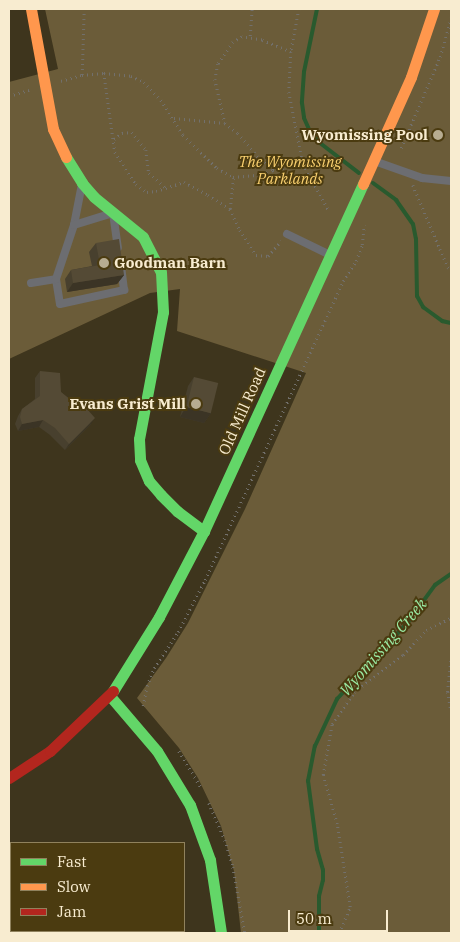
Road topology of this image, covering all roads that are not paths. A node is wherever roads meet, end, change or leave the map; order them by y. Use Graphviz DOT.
graph roads {
  1 [pos="31,9"];
  2 [pos="434,9"];
  3 [pos="374,164"];
  4 [pos="451,181"];
  5 [pos="82,183"];
  6 [pos="113,213"];
  7 [pos="74,225"];
  8 [pos="287,234"];
  9 [pos="329,255"];
  10 [pos="56,279"];
  11 [pos="31,283"];
  12 [pos="204,531"];
  13 [pos="110,696"];
  14 [pos="9,778"];
  15 [pos="221,933"];
  1 -- 5 [label="street"];
  2 -- 3 [label="street, Old Mill Road"];
  3 -- 4 [label="lane"];
  3 -- 9 [label="street, Old Mill Road"];
  5 -- 6 [label="street"];
  5 -- 7 [label="lane"];
  6 -- 7 [label="lane"];
  6 -- 10 [label="lane"];
  6 -- 12 [label="street"];
  7 -- 10 [label="lane"];
  8 -- 9 [label="lane"];
  9 -- 12 [label="street, Old Mill Road"];
  10 -- 11 [label="lane"];
  12 -- 13 [label="street, Old Mill Road"];
  13 -- 14 [label="street, Old Mill Road"];
  13 -- 15 [label="street"];
}
